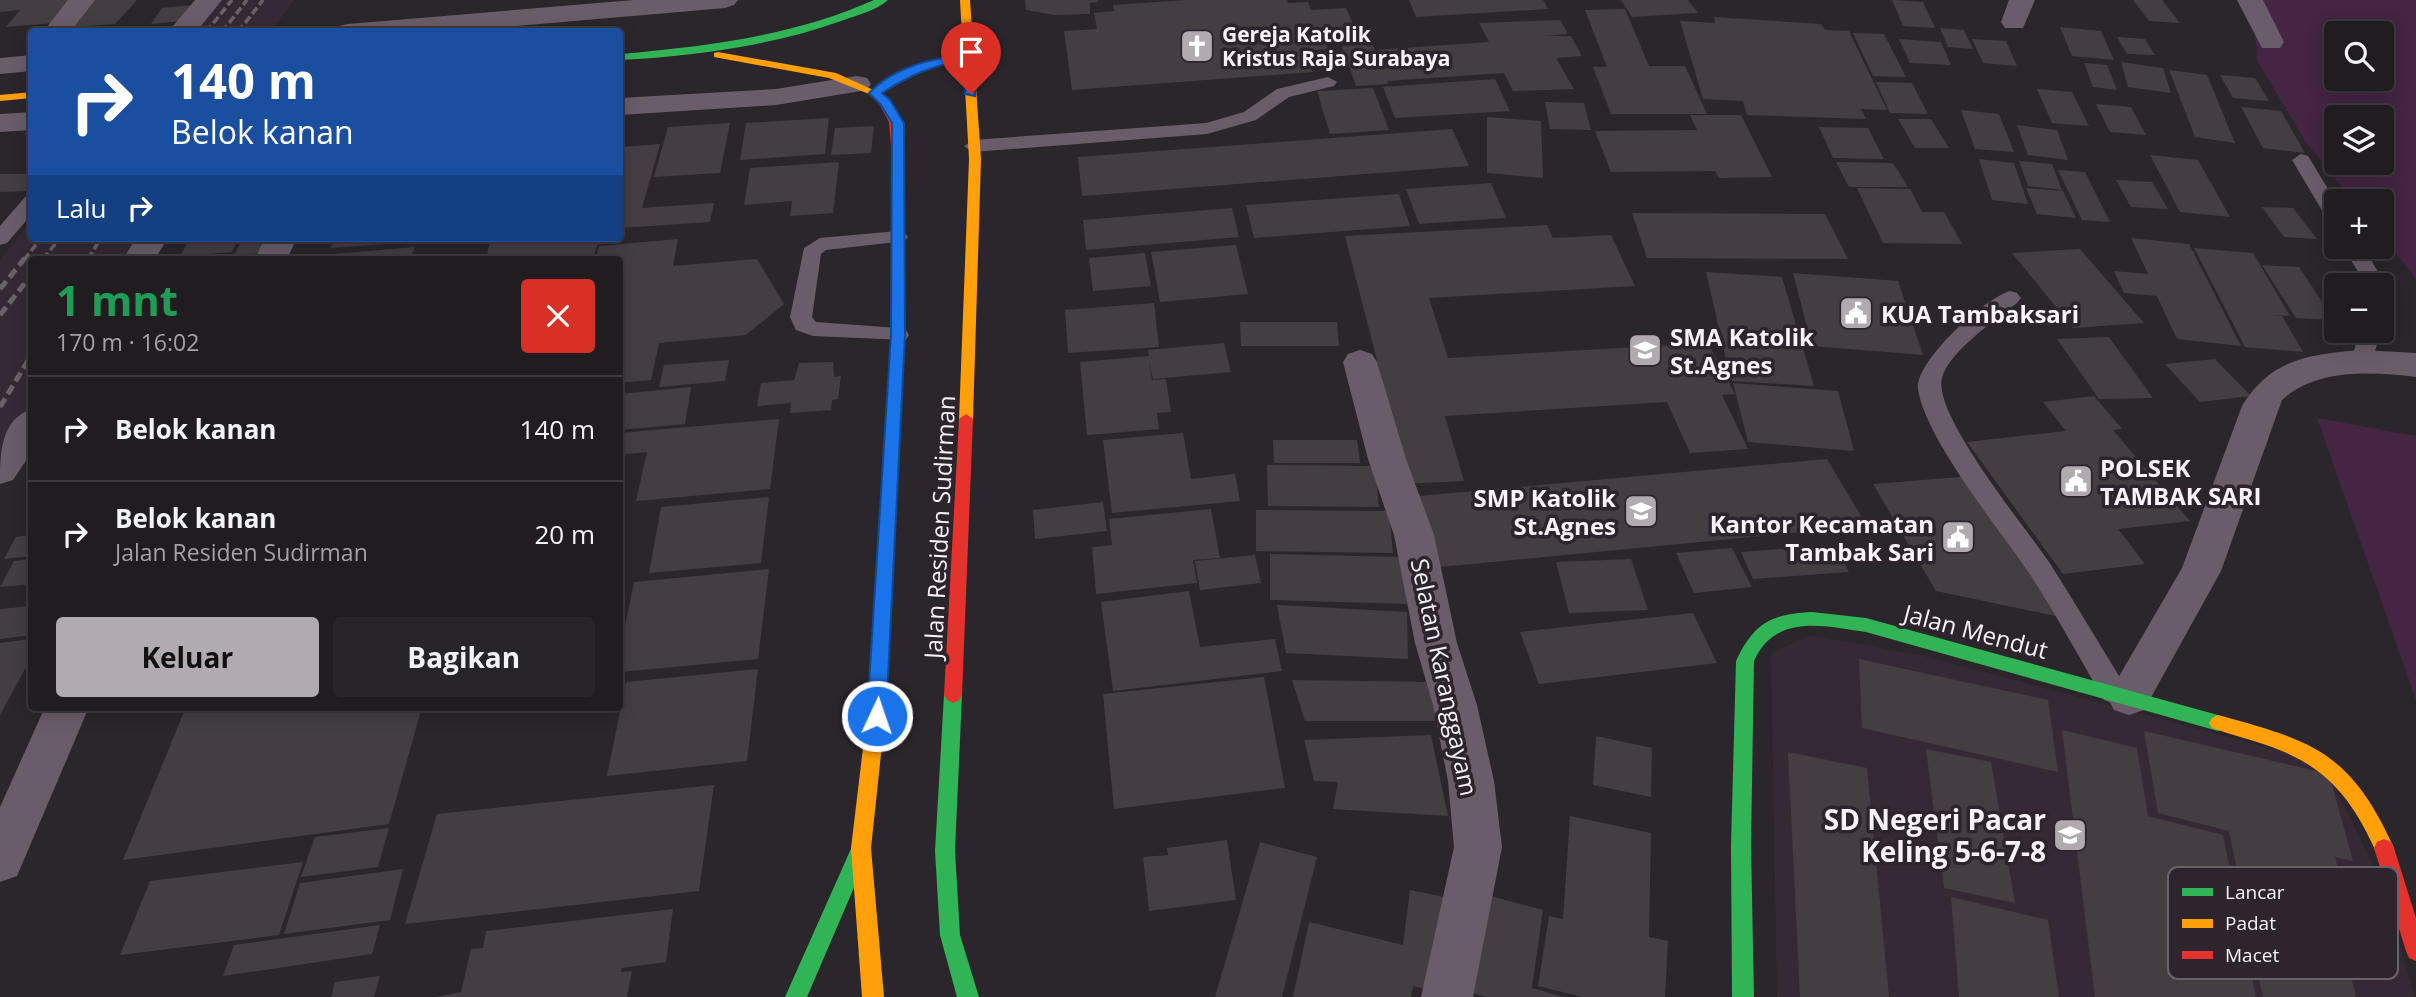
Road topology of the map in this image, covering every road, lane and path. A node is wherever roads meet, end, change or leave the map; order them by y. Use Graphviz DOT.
graph roads {
  1 [pos="82,0"];
  2 [pos="209,0"];
  3 [pos="724,0"];
  4 [pos="883,0"];
  5 [pos="965,0"];
  6 [pos="2250,0"];
  7 [pos="606,4"];
  8 [pos="564,6"];
  9 [pos="59,28"];
  10 [pos="184,28"];
  11 [pos="381,28"];
  12 [pos="2271,41"];
  13 [pos="687,52"];
  14 [pos="970,56"];
  15 [pos="623,57"];
  16 [pos="28,62"];
  17 [pos="0,66"];
  18 [pos="1328,82"];
  19 [pos="866,88"];
  20 [pos="28,95"];
  21 [pos="0,98"];
  22 [pos="623,107"];
  23 [pos="28,121"];
  24 [pos="0,123"];
  25 [pos="973,146"];
  26 [pos="2301,160"];
  27 [pos="2324,198"];
  28 [pos="28,206"];
  29 [pos="898,237"];
  30 [pos="0,239"];
  31 [pos="2010,298"];
  32 [pos="898,335"];
  33 [pos="2366,347"];
  34 [pos="1360,362"];
  35 [pos="2416,365"];
  36 [pos="28,428"];
  37 [pos="0,470"];
  38 [pos="2121,694"];
  39 [pos="65,711"];
  40 [pos="861,848"];
  41 [pos="0,860"];
  42 [pos="2387,867"];
  43 [pos="2398,899"];
  44 [pos="2416,951"];
  45 [pos="796,997"];
  46 [pos="873,997"];
  47 [pos="968,997"];
  48 [pos="1447,997"];
  49 [pos="1743,997"];
  1 -- 9 [label="street"];
  2 -- 10 [label="street"];
  3 -- 7 [label="street"];
  4 -- 13 [label="main road"];
  5 -- 14 [label="main road, Jalan Residen Sudirman"];
  6 -- 12 [label="street"];
  7 -- 8 [label="street"];
  8 -- 11 [label="street"];
  13 -- 15 [label="main road"];
  13 -- 19 [label="main road"];
  14 -- 19 [label="main road"];
  14 -- 25 [label="main road, Jalan Residen Sudirman"];
  16 -- 17 [label="street"];
  18 -- 25 [label="lane"];
  19 -- 22 [label="street"];
  19 -- 29 [label="main road"];
  20 -- 21 [label="main road"];
  23 -- 24 [label="street"];
  25 -- 47 [label="main road, Jalan Residen Sudirman"];
  26 -- 27 [label="lane"];
  28 -- 30 [label="lane"];
  29 -- 32 [label="main road"];
  29 -- 32 [label="lane"];
  31 -- 38 [label="lane"];
  32 -- 40 [label="main road"];
  33 -- 35 [label="street"];
  33 -- 38 [label="street"];
  34 -- 48 [label="street, Selatan Karanggayam"];
  36 -- 37 [label="street"];
  38 -- 42 [label="main road, Jalan Mendut"];
  38 -- 49 [label="main road, Jalan Mendut"];
  39 -- 41 [label="street"];
  40 -- 45 [label="main road"];
  40 -- 46 [label="main road"];
  43 -- 44 [label="main road, Jalan Mendut"];
}
